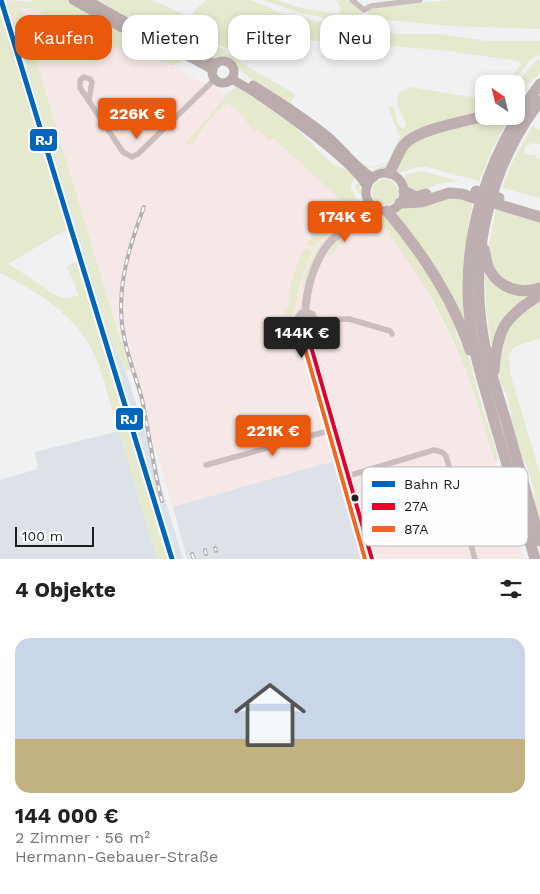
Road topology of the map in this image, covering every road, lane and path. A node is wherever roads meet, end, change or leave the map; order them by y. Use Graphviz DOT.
graph roads {
  1 [pos="73,0"];
  2 [pos="87,0"];
  3 [pos="352,0"];
  4 [pos="420,0"];
  5 [pos="214,67"];
  6 [pos="232,76"];
  7 [pos="216,79"];
  8 [pos="540,84"];
  9 [pos="525,95"];
  10 [pos="89,100"];
  11 [pos="540,101"];
  12 [pos="475,118"];
  13 [pos="389,174"];
  14 [pos="373,178"];
  15 [pos="367,187"];
  16 [pos="404,191"];
  17 [pos="475,194"];
  18 [pos="368,200"];
  19 [pos="498,201"];
  20 [pos="400,203"];
  21 [pos="382,210"];
  22 [pos="540,210"];
  23 [pos="540,217"];
  24 [pos="356,218"];
  25 [pos="482,243"];
  26 [pos="540,288"];
  27 [pos="540,296"];
  28 [pos="305,312"];
  29 [pos="314,320"];
  30 [pos="306,328"];
  31 [pos="392,334"];
  32 [pos="478,364"];
  33 [pos="494,380"];
  34 [pos="335,429"];
  35 [pos="206,465"];
  36 [pos="378,467"];
  37 [pos="449,467"];
  38 [pos="508,467"];
  39 [pos="519,467"];
  40 [pos="362,472"];
  41 [pos="348,476"];
  42 [pos="528,499"];
  43 [pos="362,524"];
  44 [pos="528,535"];
  45 [pos="540,541"];
  46 [pos="368,546"];
  47 [pos="471,546"];
  48 [pos="372,559"];
  49 [pos="475,559"];
  50 [pos="535,559"];
  1 -- 5 [label="main road"];
  2 -- 5 [label="main road"];
  3 -- 4 [label="street"];
  5 -- 6 [label="main road"];
  5 -- 7 [label="main road"];
  6 -- 7 [label="main road"];
  6 -- 14 [label="main road"];
  6 -- 15 [label="main road"];
  7 -- 10 [label="street"];
  8 -- 9 [label="highway"];
  8 -- 32 [label="highway"];
  11 -- 25 [label="highway"];
  12 -- 13 [label="highway"];
  13 -- 14 [label="main road"];
  13 -- 16 [label="main road"];
  14 -- 15 [label="main road"];
  15 -- 18 [label="main road"];
  16 -- 17 [label="highway"];
  16 -- 20 [label="main road"];
  17 -- 19 [label="highway"];
  17 -- 20 [label="highway"];
  18 -- 21 [label="main road"];
  18 -- 24 [label="street"];
  19 -- 22 [label="highway"];
  19 -- 23 [label="highway"];
  20 -- 21 [label="main road"];
  21 -- 24 [label="street"];
  21 -- 32 [label="highway"];
  24 -- 28 [label="street"];
  25 -- 26 [label="highway"];
  25 -- 33 [label="highway"];
  27 -- 33 [label="highway"];
  28 -- 29 [label="street"];
  28 -- 30 [label="street"];
  29 -- 30 [label="street"];
  29 -- 31 [label="street"];
  30 -- 34 [label="street"];
  32 -- 38 [label="highway"];
  33 -- 39 [label="highway"];
  34 -- 35 [label="street"];
  34 -- 41 [label="street"];
  36 -- 37 [label="street"];
  40 -- 41 [label="street"];
  41 -- 43 [label="street"];
  42 -- 45 [label="highway"];
  44 -- 50 [label="highway"];
  46 -- 48 [label="street"];
  47 -- 49 [label="street"];
}
